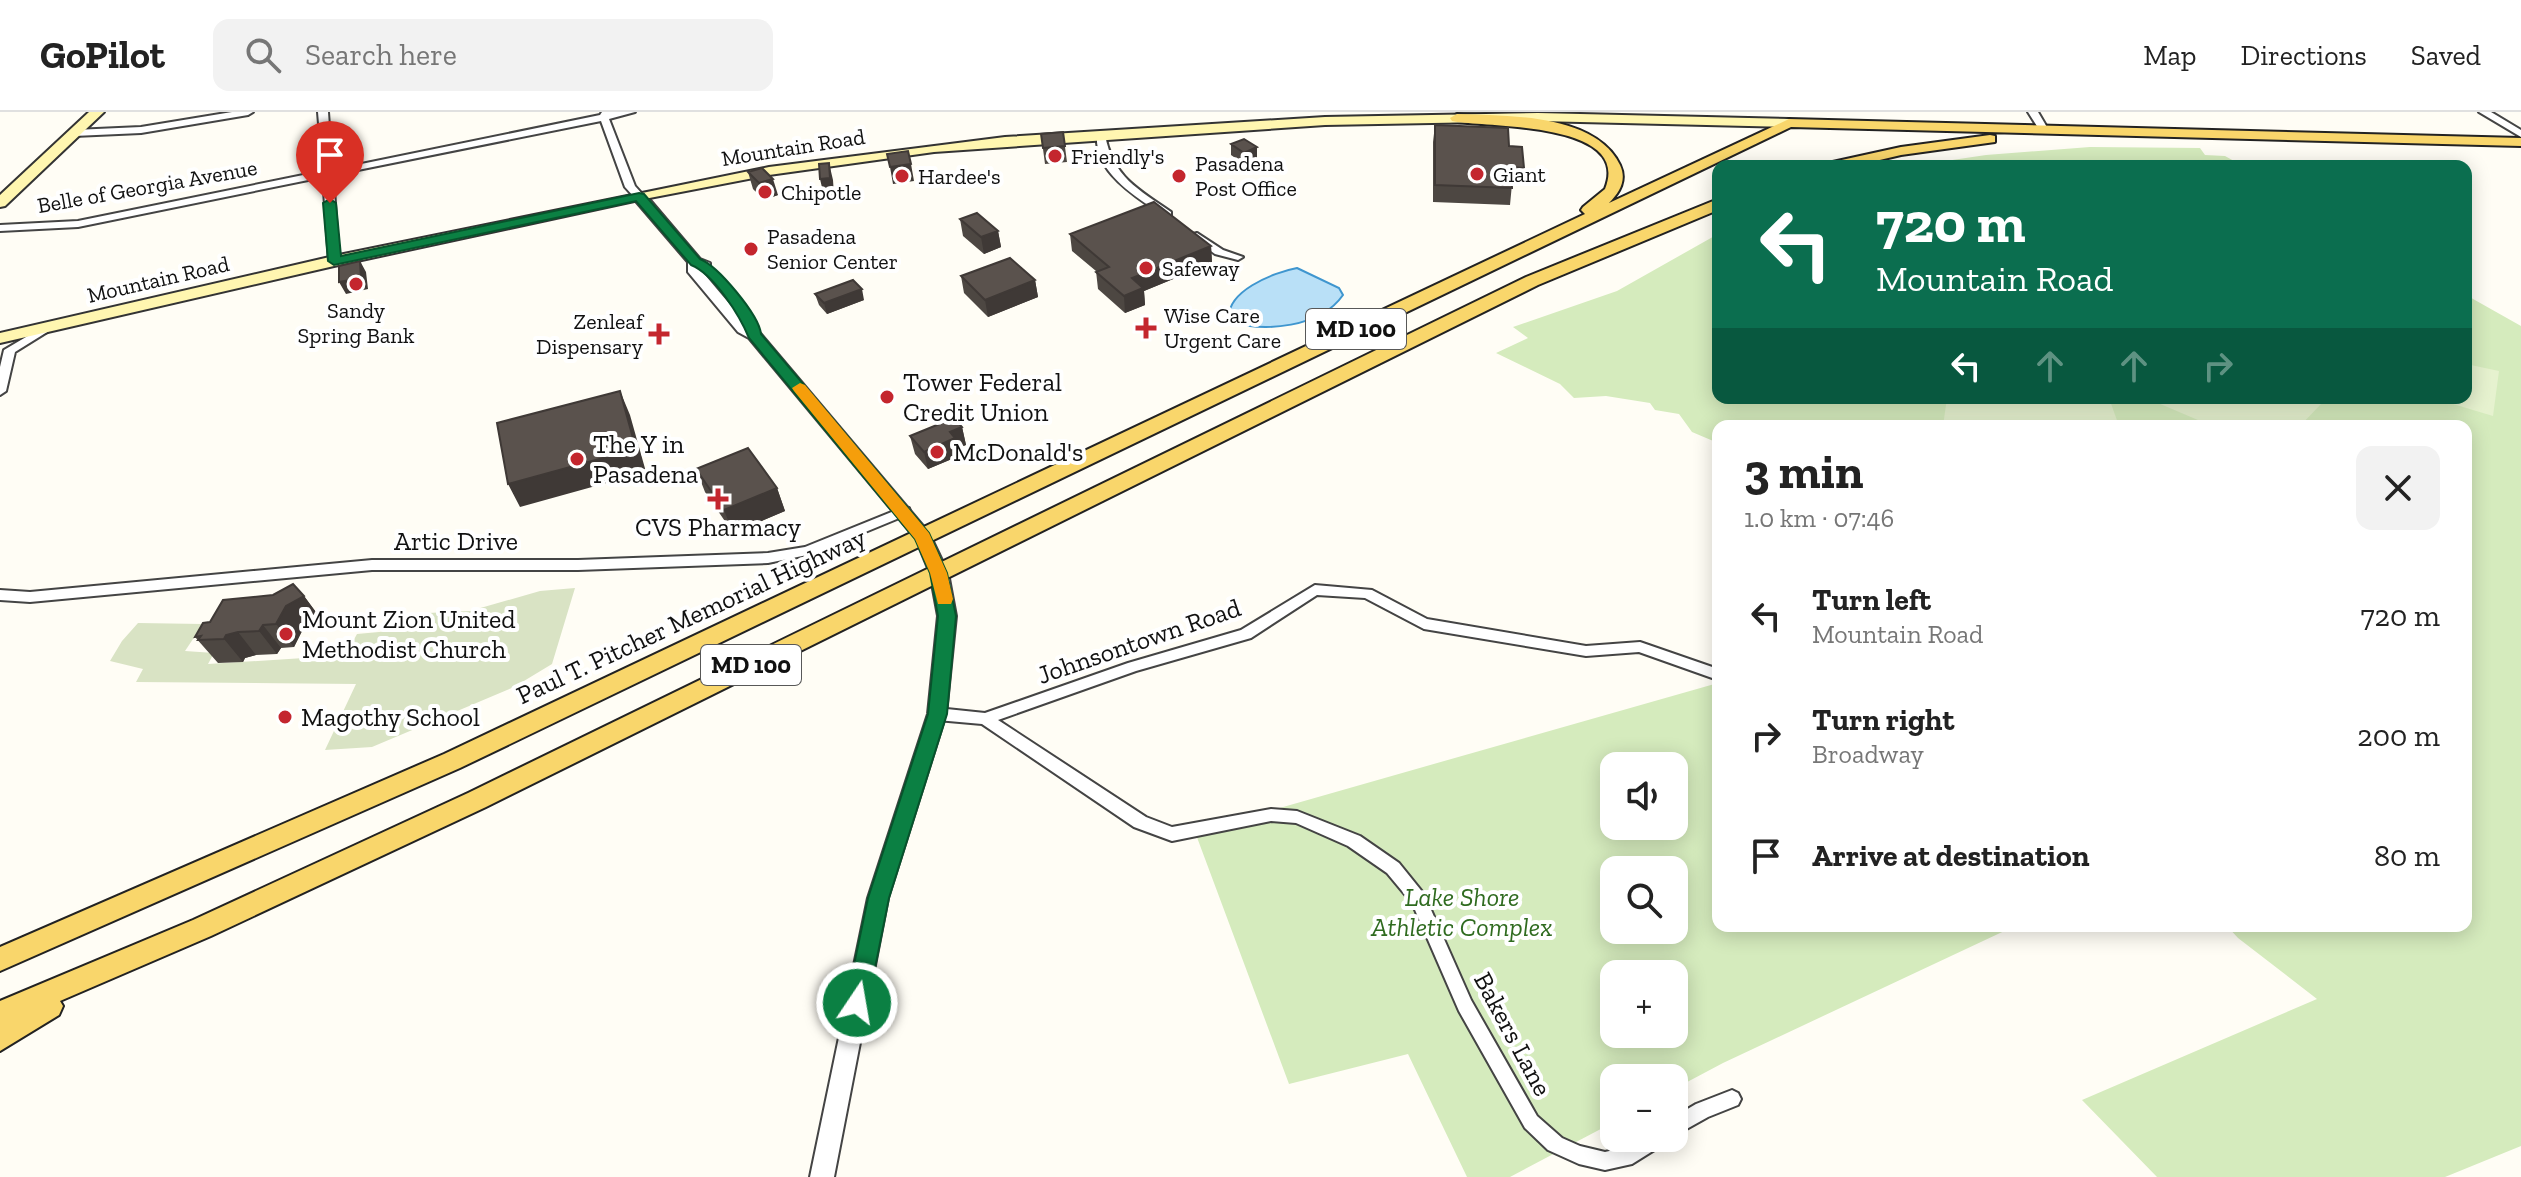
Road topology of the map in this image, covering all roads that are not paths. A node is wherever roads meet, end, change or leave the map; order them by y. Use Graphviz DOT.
graph roads {
  1 [pos="97,112"];
  2 [pos="248,112"];
  3 [pos="323,112"];
  4 [pos="630,112"];
  5 [pos="2033,112"];
  6 [pos="2484,112"];
  7 [pos="606,115"];
  8 [pos="1322,116"];
  9 [pos="1457,118"];
  10 [pos="1789,123"];
  11 [pos="2043,129"];
  12 [pos="2119,131"];
  13 [pos="74,133"];
  14 [pos="2521,134"];
  15 [pos="1100,135"];
  16 [pos="2521,142"];
  17 [pos="1859,160"];
  18 [pos="328,174"];
  19 [pos="639,196"];
  20 [pos="0,203"];
  21 [pos="1712,207"];
  22 [pos="1174,219"];
  23 [pos="1186,227"];
  24 [pos="0,228"];
  25 [pos="1238,257"];
  26 [pos="334,261"];
  27 [pos="1499,261"];
  28 [pos="3,343"];
  29 [pos="0,391"];
  30 [pos="904,511"];
  31 [pos="923,537"];
  32 [pos="939,573"];
  33 [pos="0,595"];
  34 [pos="1712,673"];
  35 [pos="937,714"];
  36 [pos="985,719"];
  37 [pos="178,882"];
  38 [pos="202,928"];
  39 [pos="0,945"];
  40 [pos="0,959"];
  41 [pos="0,1014"];
  42 [pos="0,1038"];
  43 [pos="1732,1099"];
  44 [pos="1688,1118"];
  45 [pos="1633,1152"];
  46 [pos="822,1177"];
  1 -- 13 [label="main road"];
  2 -- 13 [label="street"];
  3 -- 18 [label="street"];
  4 -- 7 [label="street, Belle of Georgia Avenue"];
  5 -- 11 [label="street"];
  6 -- 14 [label="street"];
  7 -- 18 [label="street, Belle of Georgia Avenue"];
  7 -- 19 [label="street"];
  8 -- 9 [label="main road, Mountain Road"];
  8 -- 15 [label="main road, Mountain Road"];
  9 -- 10 [label="main road, Mountain Road"];
  9 -- 27 [label="main road"];
  10 -- 11 [label="main road, Mountain Road"];
  10 -- 27 [label="main road, Paul T. Pitcher Memorial Highway / MD 100"];
  11 -- 12 [label="main road, Mountain Road"];
  12 -- 16 [label="main road, Mountain Road"];
  12 -- 17 [label="main road"];
  13 -- 20 [label="main road"];
  15 -- 19 [label="main road, Mountain Road"];
  15 -- 22 [label="street"];
  18 -- 24 [label="street, Belle of Georgia Avenue"];
  18 -- 26 [label="street"];
  19 -- 26 [label="main road, Mountain Road"];
  19 -- 30 [label="street"];
  21 -- 32 [label="main road, MD 100"];
  23 -- 25 [label="street"];
  26 -- 28 [label="main road, Mountain Road"];
  27 -- 31 [label="main road, Paul T. Pitcher Memorial Highway / MD 100"];
  28 -- 29 [label="street"];
  30 -- 31 [label="street"];
  30 -- 33 [label="street, Artic Drive"];
  31 -- 32 [label="street"];
  31 -- 37 [label="main road, Paul T. Pitcher Memorial Highway / MD 100"];
  32 -- 35 [label="street"];
  32 -- 38 [label="main road, MD 100"];
  34 -- 36 [label="street, Johnsontown Road"];
  35 -- 36 [label="street, Johnsontown Road"];
  35 -- 46 [label="street"];
  36 -- 45 [label="street, Bakers Lane"];
  37 -- 39 [label="main road"];
  37 -- 40 [label="main road, Paul T. Pitcher Memorial Highway / MD 100"];
  38 -- 41 [label="main road, MD 100"];
  38 -- 42 [label="main road"];
  43 -- 44 [label="street"];
}
